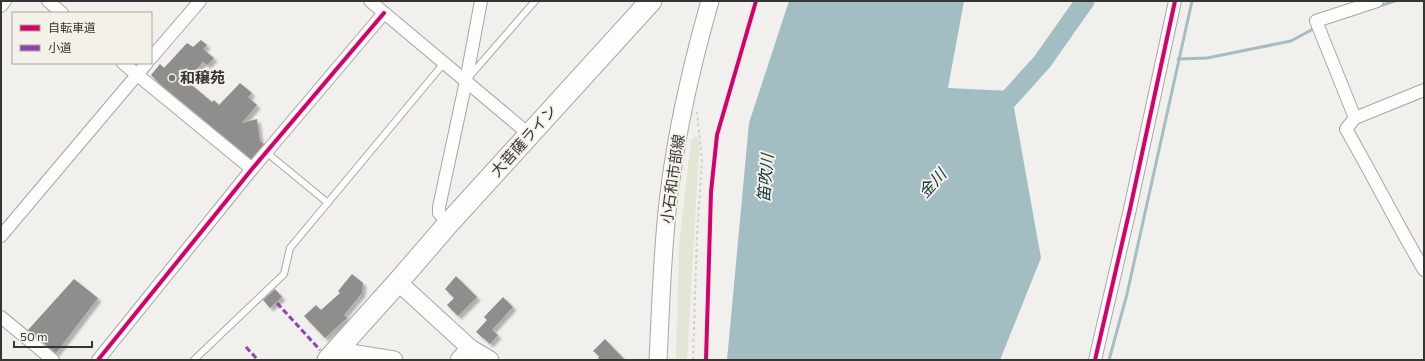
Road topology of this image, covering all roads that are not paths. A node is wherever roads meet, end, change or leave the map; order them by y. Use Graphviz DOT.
graph roads {
  1 [pos="5,1"];
  2 [pos="48,1"];
  3 [pos="200,1"];
  4 [pos="370,1"];
  5 [pos="481,1"];
  6 [pos="535,1"];
  7 [pos="651,1"];
  8 [pos="710,1"];
  9 [pos="1175,1"];
  10 [pos="1377,1"];
  11 [pos="1,6"];
  12 [pos="61,12"];
  13 [pos="384,13"];
  14 [pos="152,57"];
  15 [pos="444,63"];
  16 [pos="124,64"];
  17 [pos="146,64"];
  18 [pos="137,74"];
  19 [pos="466,81"];
  20 [pos="1424,90"];
  21 [pos="1355,118"];
  22 [pos="530,135"];
  23 [pos="266,152"];
  24 [pos="252,169"];
  25 [pos="328,203"];
  26 [pos="448,224"];
  27 [pos="1,236"];
  28 [pos="1423,268"];
  29 [pos="398,282"];
  30 [pos="1,317"];
  31 [pos="465,354"];
  32 [pos="333,355"];
  33 [pos="53,360"];
  34 [pos="98,360"];
  35 [pos="194,360"];
  36 [pos="394,360"];
  37 [pos="490,360"];
  38 [pos="658,360"];
  39 [pos="1095,360"];
  1 -- 11 [label="street"];
  2 -- 12 [label="street"];
  3 -- 14 [label="street"];
  4 -- 13 [label="street"];
  5 -- 19 [label="street"];
  6 -- 19 [label="lane"];
  7 -- 22 [label="highway, 大菩薩ライン"];
  8 -- 38 [label="main road, 小石和市部線"];
  9 -- 39 [label="street"];
  10 -- 21 [label="street"];
  13 -- 15 [label="street"];
  13 -- 23 [label="street"];
  15 -- 19 [label="street"];
  15 -- 25 [label="lane"];
  16 -- 18 [label="street"];
  17 -- 18 [label="street"];
  18 -- 24 [label="street"];
  18 -- 27 [label="street"];
  19 -- 22 [label="street"];
  19 -- 26 [label="street"];
  20 -- 21 [label="street"];
  21 -- 28 [label="street"];
  22 -- 26 [label="highway, 大菩薩ライン"];
  23 -- 24 [label="street"];
  23 -- 25 [label="lane"];
  24 -- 34 [label="street"];
  25 -- 35 [label="lane"];
  26 -- 29 [label="highway, 大菩薩ライン"];
  29 -- 31 [label="main road"];
  29 -- 32 [label="highway, 大菩薩ライン"];
  30 -- 33 [label="street"];
  31 -- 37 [label="main road"];
  32 -- 36 [label="main road"];
}
